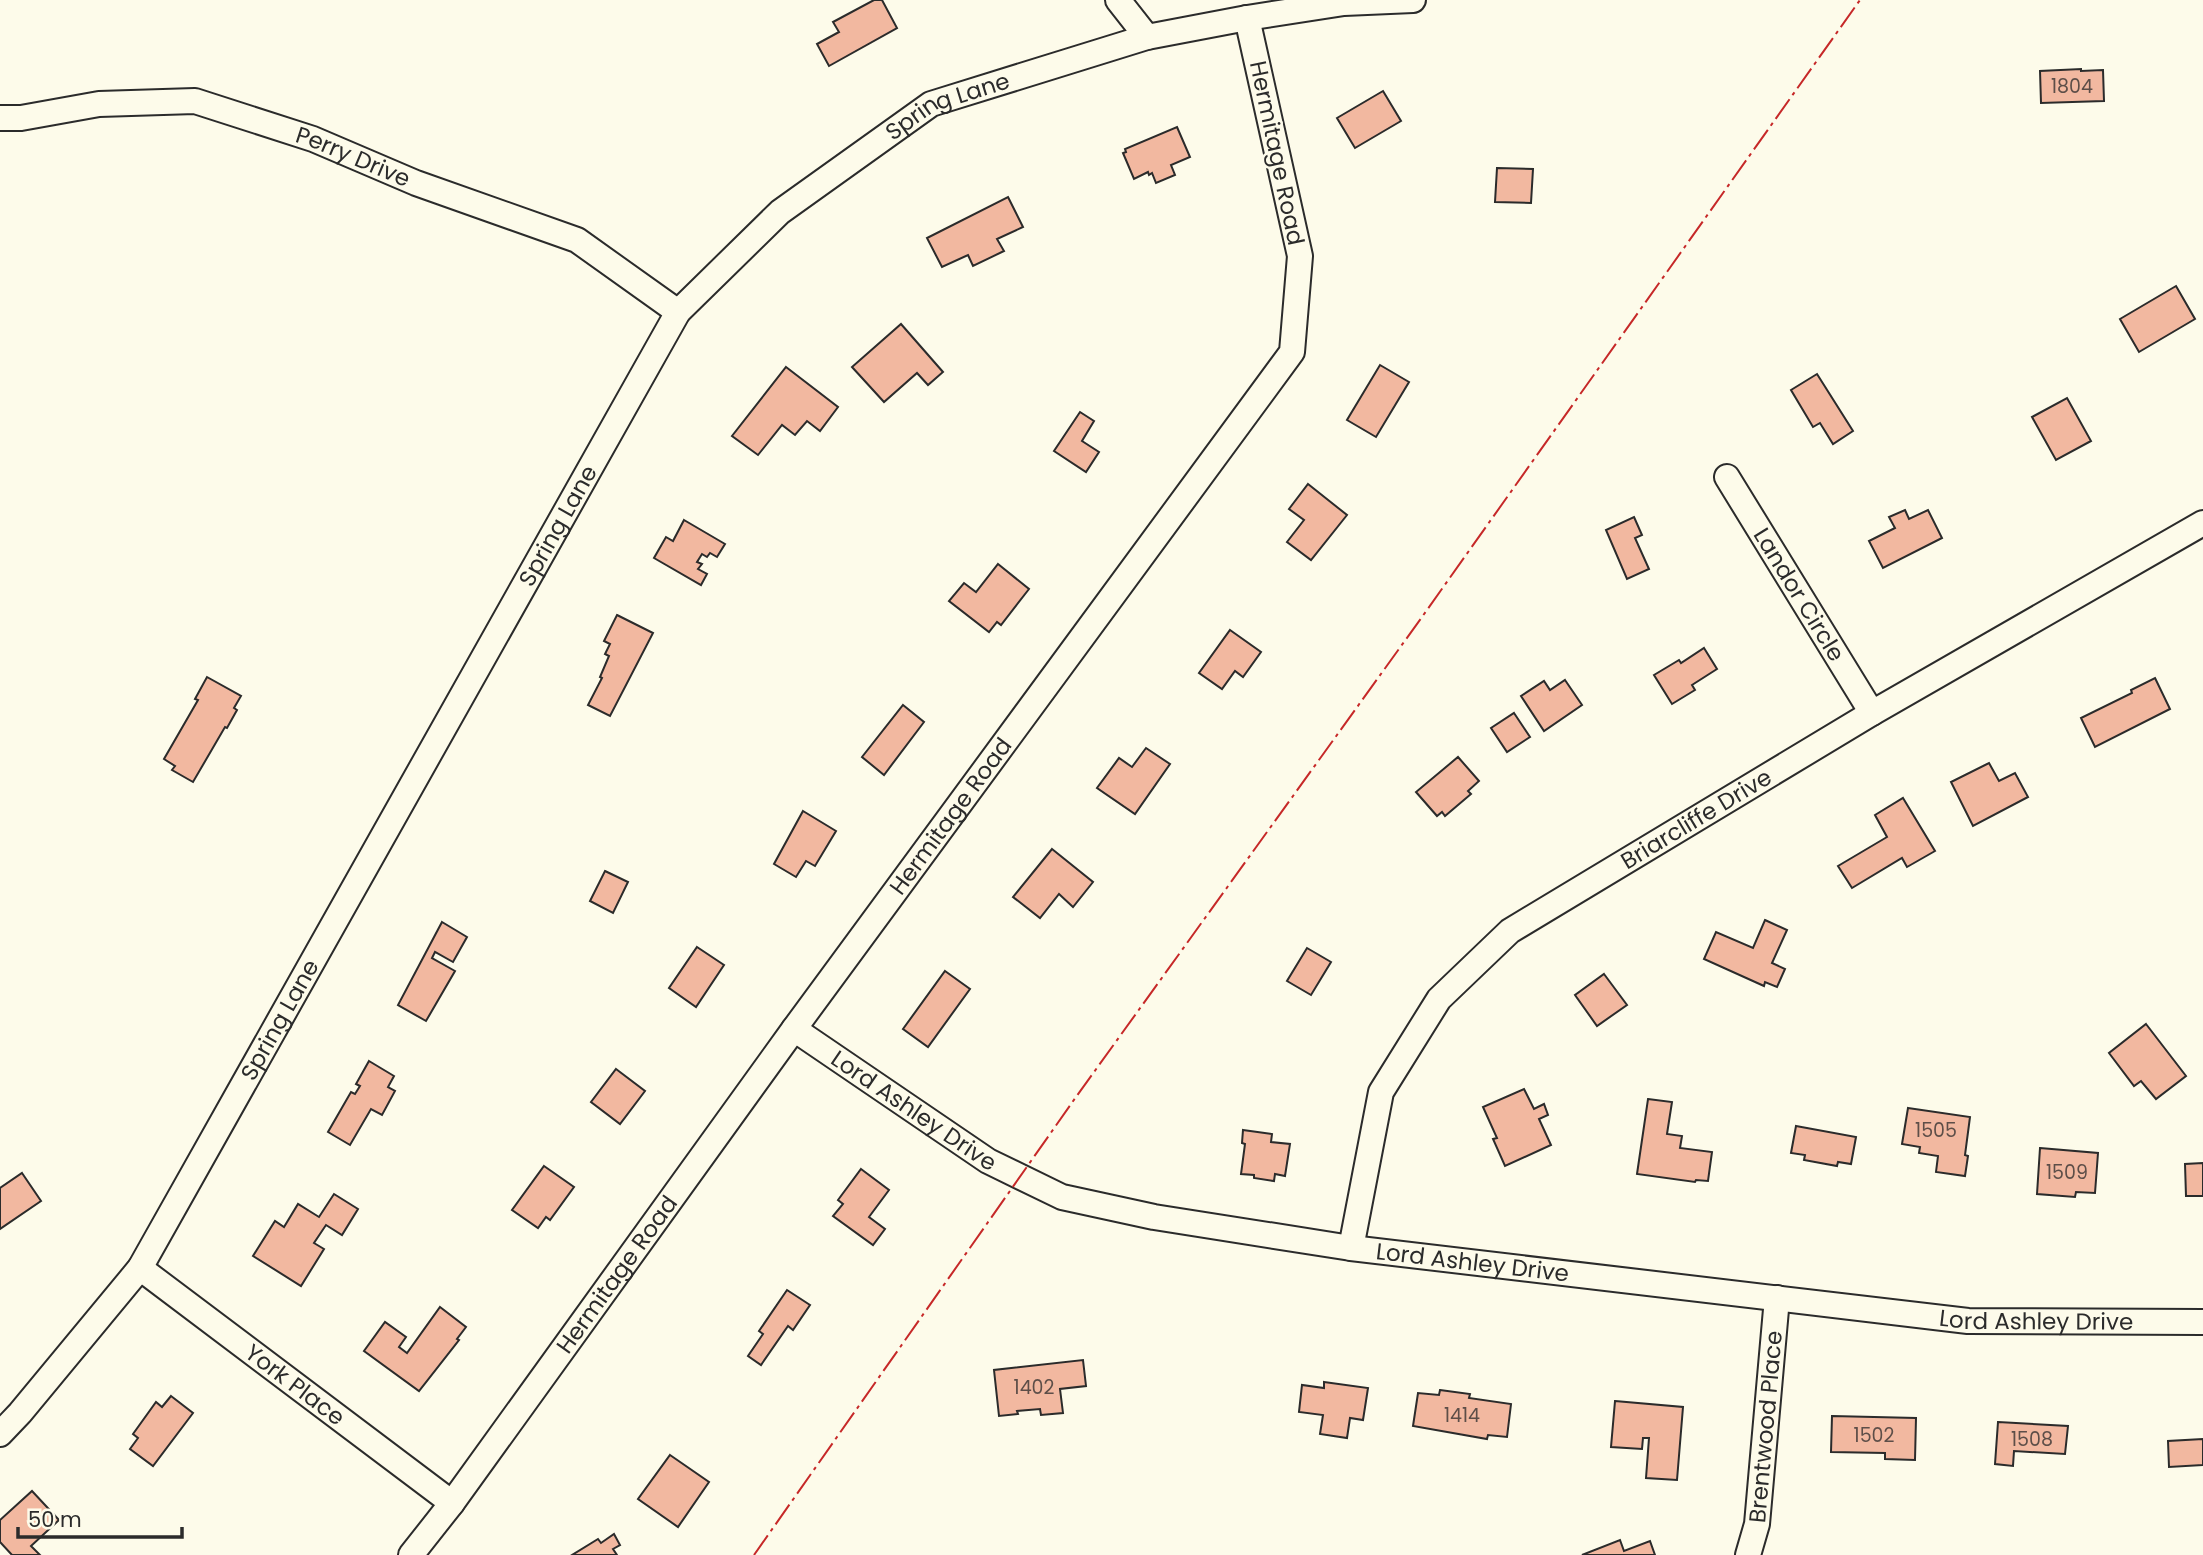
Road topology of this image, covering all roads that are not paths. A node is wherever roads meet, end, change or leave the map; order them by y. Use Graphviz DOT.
graph roads {
  1 [pos="1118,0"];
  2 [pos="1413,0"];
  3 [pos="1247,18"];
  4 [pos="1147,37"];
  5 [pos="0,118"];
  6 [pos="678,312"];
  7 [pos="1727,477"];
  8 [pos="2203,523"];
  9 [pos="1872,713"];
  10 [pos="794,1029"];
  11 [pos="1351,1248"];
  12 [pos="140,1268"];
  13 [pos="1777,1298"];
  14 [pos="2203,1322"];
  15 [pos="0,1434"];
  16 [pos="452,1503"];
  17 [pos="411,1555"];
  18 [pos="1748,1555"];
  1 -- 4 [label="street"];
  2 -- 3 [label="street, Spring Lane"];
  3 -- 4 [label="street, Spring Lane"];
  3 -- 10 [label="street, Hermitage Road"];
  4 -- 6 [label="street, Spring Lane"];
  5 -- 6 [label="street, Perry Drive"];
  6 -- 12 [label="street, Spring Lane"];
  7 -- 9 [label="street, Landor Circle"];
  8 -- 9 [label="street, Briarcliffe Drive"];
  9 -- 11 [label="street, Briarcliffe Drive"];
  10 -- 11 [label="street, Lord Ashley Drive"];
  10 -- 16 [label="street, Hermitage Road"];
  11 -- 13 [label="street, Lord Ashley Drive"];
  12 -- 15 [label="street, Spring Lane"];
  12 -- 16 [label="street, York Place"];
  13 -- 14 [label="street, Lord Ashley Drive"];
  13 -- 18 [label="street, Brentwood Place"];
  16 -- 17 [label="street, Hermitage Road"];
}
